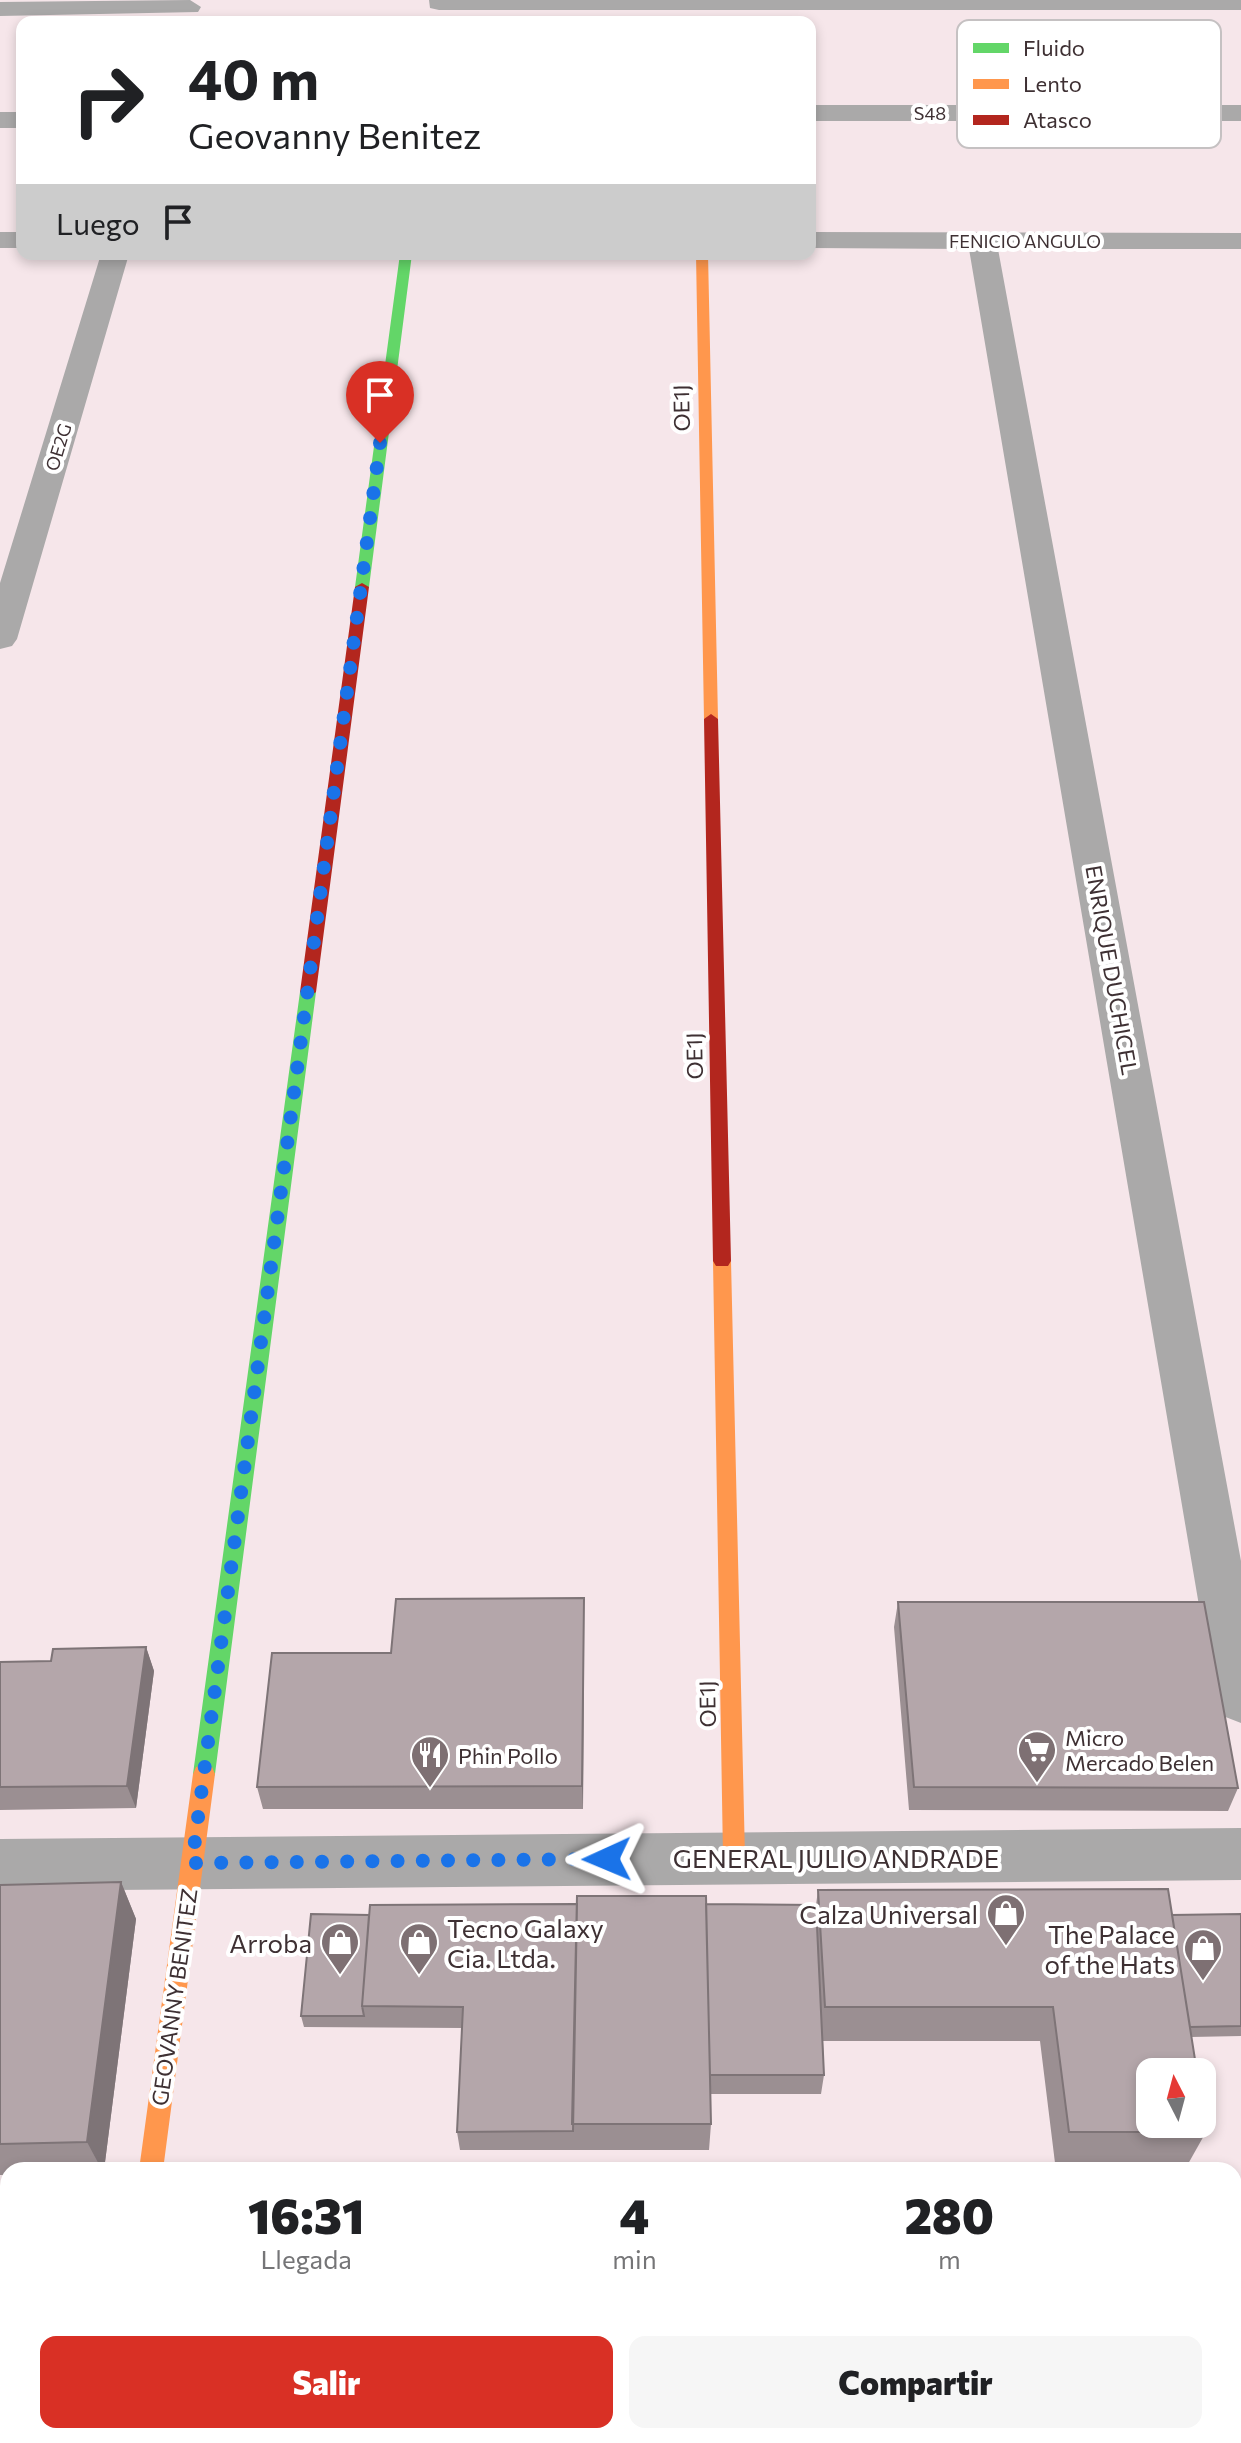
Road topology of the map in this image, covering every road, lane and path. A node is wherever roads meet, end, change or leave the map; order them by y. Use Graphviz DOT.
graph roads {
  1 [pos="1241,3"];
  2 [pos="438,8"];
  3 [pos="0,9"];
  4 [pos="188,10"];
  5 [pos="816,113"];
  6 [pos="957,113"];
  7 [pos="816,240"];
  8 [pos="982,241"];
  9 [pos="1241,241"];
  10 [pos="113,260"];
  11 [pos="405,260"];
  12 [pos="702,260"];
  13 [pos="0,639"];
  14 [pos="1241,1700"];
  15 [pos="1241,1854"];
  16 [pos="734,1857"];
  17 [pos="192,1863"];
  18 [pos="0,1865"];
  19 [pos="152,2162"];
  1 -- 2 [label="street"];
  3 -- 4 [label="street"];
  5 -- 6 [label="street, S48"];
  7 -- 8 [label="street, FENICIO ANGULO"];
  8 -- 9 [label="street, FENICIO ANGULO"];
  8 -- 14 [label="street, ENRIQUE DUCHICEL"];
  10 -- 13 [label="street, OE2G"];
  11 -- 17 [label="street, GEOVANNY BENITEZ"];
  12 -- 16 [label="street, OE1J"];
  15 -- 16 [label="street, GENERAL JULIO ANDRADE"];
  16 -- 17 [label="street, GENERAL JULIO ANDRADE"];
  17 -- 18 [label="street, GENERAL JULIO ANDRADE"];
  17 -- 19 [label="street, GEOVANNY BENITEZ"];
}
